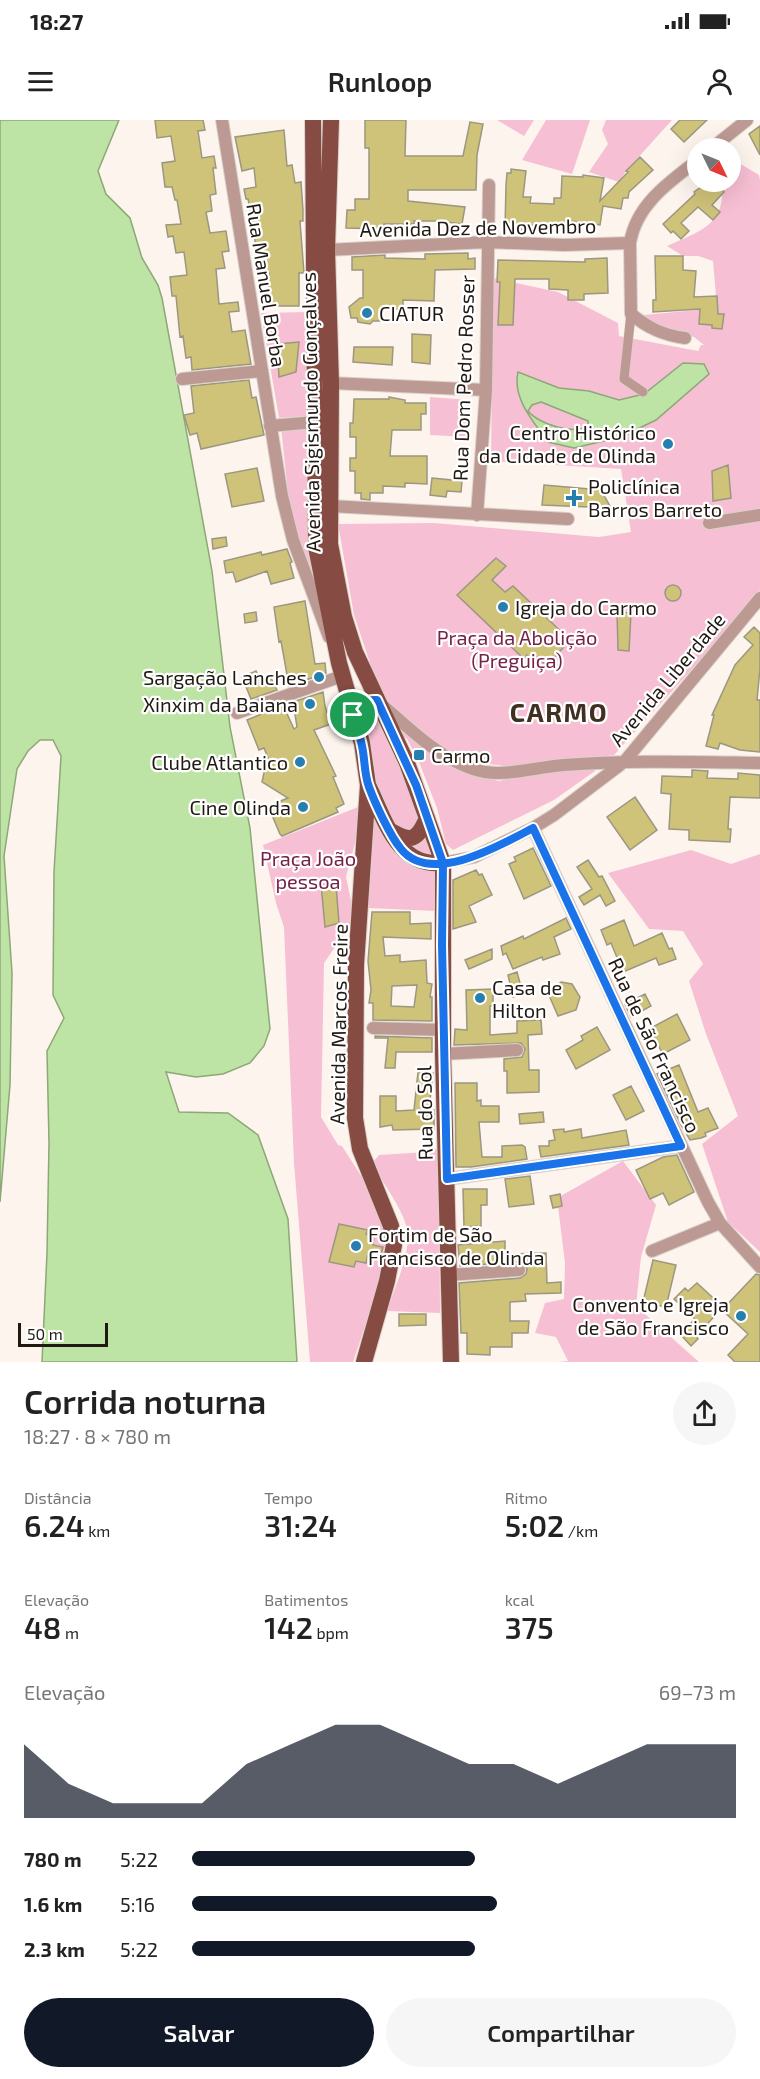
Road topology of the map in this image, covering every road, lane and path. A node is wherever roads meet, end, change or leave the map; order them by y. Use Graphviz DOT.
graph roads {
  1 [pos="222,120"];
  2 [pos="313,120"];
  3 [pos="331,120"];
  4 [pos="747,120"];
  5 [pos="724,138"];
  6 [pos="687,168"];
  7 [pos="489,185"];
  8 [pos="487,242"];
  9 [pos="630,243"];
  10 [pos="327,250"];
  11 [pos="631,314"];
  12 [pos="685,338"];
  13 [pos="261,371"];
  14 [pos="182,379"];
  15 [pos="332,383"];
  16 [pos="486,390"];
  17 [pos="643,392"];
  18 [pos="315,422"];
  19 [pos="270,426"];
  20 [pos="330,506"];
  21 [pos="477,515"];
  22 [pos="760,515"];
  23 [pos="568,519"];
  24 [pos="709,523"];
  25 [pos="760,598"];
  26 [pos="341,669"];
  27 [pos="377,700"];
  28 [pos="237,713"];
  29 [pos="353,715"];
  30 [pos="624,762"];
  31 [pos="760,763"];
  32 [pos="368,785"];
  33 [pos="427,818"];
  34 [pos="533,828"];
  35 [pos="391,831"];
  36 [pos="443,863"];
  37 [pos="373,1028"];
  38 [pos="444,1030"];
  39 [pos="517,1050"];
  40 [pos="443,1054"];
  41 [pos="681,1146"];
  42 [pos="447,1179"];
  43 [pos="720,1223"];
  44 [pos="652,1251"];
  45 [pos="760,1266"];
  46 [pos="519,1270"];
  47 [pos="449,1275"];
  48 [pos="364,1362"];
  49 [pos="451,1362"];
  1 -- 13 [label="street, Rua Manuel Borba"];
  2 -- 18 [label="main road, Avenida Sigismundo Gonçalves"];
  3 -- 10 [label="main road, Avenida Sigismundo Gonçalves"];
  4 -- 5 [label="street"];
  6 -- 9 [label="street"];
  7 -- 8 [label="street, Rua Dom Pedro Rosser"];
  8 -- 9 [label="street, Avenida Dez de Novembro"];
  8 -- 10 [label="street, Avenida Dez de Novembro"];
  8 -- 16 [label="street, Rua Dom Pedro Rosser"];
  9 -- 11 [label="street"];
  10 -- 15 [label="main road, Avenida Sigismundo Gonçalves"];
  11 -- 12 [label="street"];
  11 -- 17 [label="street"];
  13 -- 14 [label="street"];
  13 -- 19 [label="street, Rua Manuel Borba"];
  15 -- 16 [label="street"];
  15 -- 20 [label="main road, Avenida Sigismundo Gonçalves"];
  16 -- 21 [label="street, Rua Dom Pedro Rosser"];
  18 -- 19 [label="street"];
  18 -- 26 [label="main road, Avenida Sigismundo Gonçalves"];
  19 -- 26 [label="street, Rua Manuel Borba"];
  20 -- 21 [label="street"];
  20 -- 27 [label="main road, Avenida Sigismundo Gonçalves"];
  21 -- 23 [label="street"];
  22 -- 24 [label="street"];
  25 -- 30 [label="street, Avenida Liberdade"];
  26 -- 28 [label="street"];
  26 -- 29 [label="main road, Avenida Sigismundo Gonçalves"];
  27 -- 29 [label="main road"];
  27 -- 30 [label="street"];
  27 -- 33 [label="main road, Avenida Sigismundo Gonçalves"];
  29 -- 32 [label="main road, Avenida Marcos Freire"];
  30 -- 31 [label="street"];
  30 -- 34 [label="street, Avenida Liberdade"];
  32 -- 35 [label="main road"];
  32 -- 48 [label="main road, Avenida Marcos Freire"];
  33 -- 35 [label="main road"];
  33 -- 36 [label="main road, Avenida Sigismundo Gonçalves"];
  34 -- 36 [label="street, Avenida Liberdade"];
  34 -- 41 [label="street, Rua de São Francisco"];
  35 -- 36 [label="main road"];
  36 -- 38 [label="main road, Rua do Sol"];
  37 -- 38 [label="street"];
  38 -- 40 [label="main road, Rua do Sol"];
  39 -- 40 [label="street"];
  40 -- 42 [label="main road, Rua do Sol"];
  41 -- 42 [label="street"];
  41 -- 43 [label="street, Rua de São Francisco"];
  42 -- 47 [label="main road, Rua do Sol"];
  43 -- 44 [label="street"];
  43 -- 45 [label="street, Rua de São Francisco"];
  46 -- 47 [label="street"];
  47 -- 49 [label="main road, Rua do Sol"];
}
